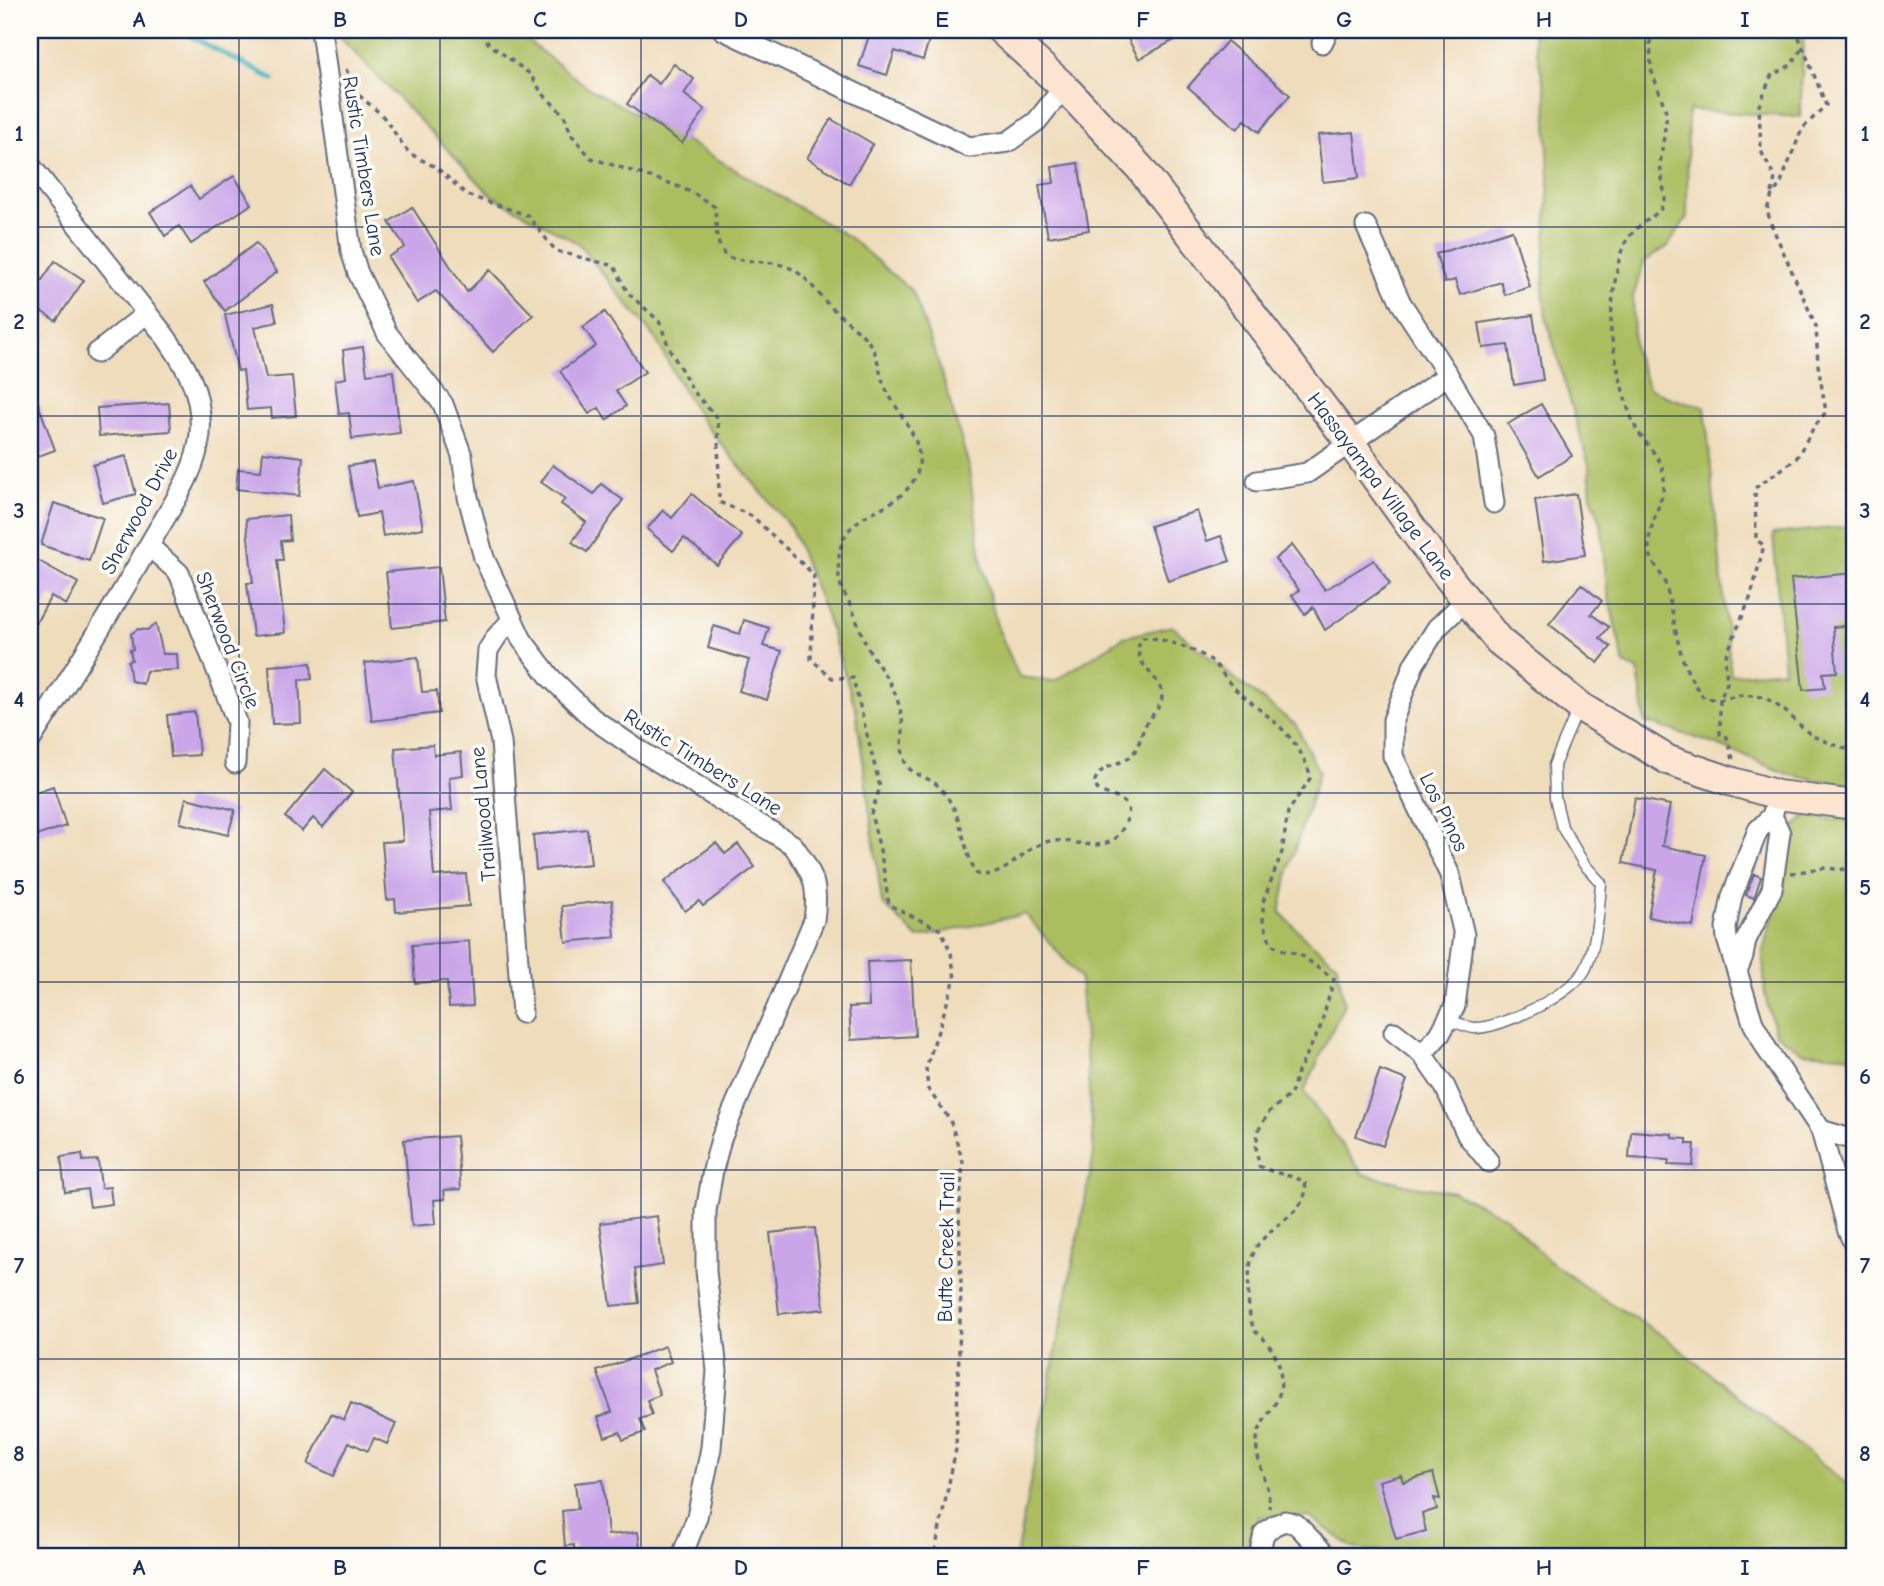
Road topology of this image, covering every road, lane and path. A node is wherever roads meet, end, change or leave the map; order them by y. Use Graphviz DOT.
graph roads {
  1 [pos="293,30"];
  2 [pos="484,30"];
  3 [pos="723,30"];
  4 [pos="1001,30"];
  5 [pos="1650,30"];
  6 [pos="1796,30"];
  7 [pos="321,36"];
  8 [pos="1803,47"];
  9 [pos="1064,87"];
  10 [pos="30,165"];
  11 [pos="1772,195"];
  12 [pos="1366,226"];
  13 [pos="147,313"];
  14 [pos="97,353"];
  15 [pos="1448,375"];
  16 [pos="1352,444"];
  17 [pos="1257,481"];
  18 [pos="1494,503"];
  19 [pos="149,546"];
  20 [pos="1466,600"];
  21 [pos="511,621"];
  22 [pos="1720,699"];
  23 [pos="1579,706"];
  24 [pos="30,741"];
  25 [pos="1854,752"];
  26 [pos="235,763"];
  27 [pos="1733,782"];
  28 [pos="1854,805"];
  29 [pos="1775,806"];
  30 [pos="1854,867"];
  31 [pos="1782,873"];
  32 [pos="1729,909"];
  33 [pos="1757,919"];
  34 [pos="1738,968"];
  35 [pos="522,1013"];
  36 [pos="1448,1020"];
  37 [pos="1394,1032"];
  38 [pos="1422,1054"];
  39 [pos="1821,1130"];
  40 [pos="1854,1140"];
  41 [pos="1489,1162"];
  42 [pos="1854,1244"];
  43 [pos="1264,1534"];
  44 [pos="682,1556"];
  45 [pos="934,1556"];
  46 [pos="1259,1556"];
  47 [pos="1327,1556"];
  1 -- 7 [label="path, Butte Creek Trail"];
  2 -- 43 [label="path"];
  3 -- 9 [label="street"];
  4 -- 9 [label="street, Hassayampa Village Lane"];
  5 -- 22 [label="path"];
  6 -- 8 [label="path"];
  7 -- 21 [label="street, Rustic Timbers Lane"];
  7 -- 45 [label="path, Butte Creek Trail"];
  8 -- 11 [label="path"];
  8 -- 11 [label="path"];
  9 -- 16 [label="street, Hassayampa Village Lane"];
  10 -- 13 [label="street, Sherwood Drive"];
  11 -- 22 [label="path"];
  12 -- 15 [label="street"];
  13 -- 14 [label="street"];
  13 -- 19 [label="street, Sherwood Drive"];
  15 -- 16 [label="street"];
  15 -- 18 [label="street"];
  16 -- 17 [label="street"];
  16 -- 20 [label="street, Hassayampa Village Lane"];
  19 -- 24 [label="street, Sherwood Drive"];
  19 -- 26 [label="street, Sherwood Circle"];
  20 -- 23 [label="street, Hassayampa Village Lane"];
  20 -- 36 [label="street, Los Pinos"];
  21 -- 35 [label="street, Trailwood Lane"];
  21 -- 44 [label="street, Rustic Timbers Lane"];
  22 -- 25 [label="path"];
  22 -- 27 [label="path"];
  23 -- 27 [label="street, Hassayampa Village Lane"];
  23 -- 36 [label="lane"];
  27 -- 29 [label="street, Hassayampa Village Lane"];
  28 -- 29 [label="street, Hassayampa Village Lane"];
  29 -- 32 [label="street"];
  29 -- 33 [label="street"];
  30 -- 31 [label="path"];
  32 -- 33 [label="street"];
  32 -- 34 [label="street"];
  33 -- 34 [label="street"];
  34 -- 39 [label="street"];
  36 -- 38 [label="street, Los Pinos"];
  37 -- 38 [label="street"];
  38 -- 41 [label="street"];
  39 -- 40 [label="street"];
  39 -- 42 [label="street"];
  43 -- 46 [label="street"];
  43 -- 47 [label="street"];
}
